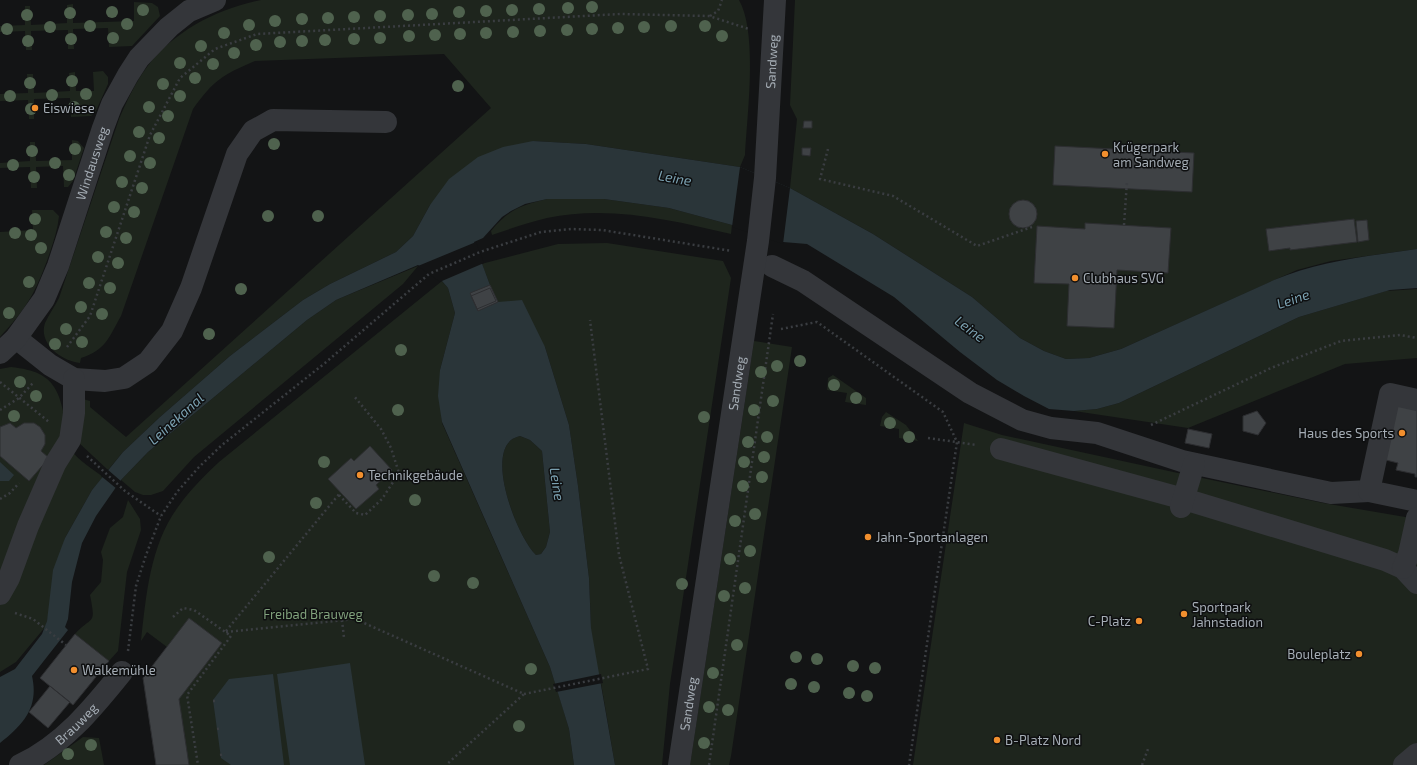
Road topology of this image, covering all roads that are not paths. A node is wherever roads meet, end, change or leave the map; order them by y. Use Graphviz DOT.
graph roads {
  1 [pos="215,0"];
  2 [pos="774,0"];
  3 [pos="386,122"];
  4 [pos="762,255"];
  5 [pos="16,338"];
  6 [pos="0,353"];
  7 [pos="74,379"];
  8 [pos="1417,400"];
  9 [pos="1001,449"];
  10 [pos="1194,464"];
  11 [pos="1369,491"];
  12 [pos="1417,501"];
  13 [pos="1182,503"];
  14 [pos="1417,518"];
  15 [pos="1410,576"];
  16 [pos="4,603"];
  17 [pos="122,672"];
  18 [pos="1417,754"];
  19 [pos="20,765"];
  20 [pos="679,765"];
  21 [pos="1404,765"];
  1 -- 5 [label="street, Windausweg"];
  2 -- 4 [label="street, Sandweg"];
  3 -- 7 [label="street"];
  4 -- 10 [label="street"];
  4 -- 20 [label="street, Sandweg"];
  5 -- 6 [label="street, Windausweg"];
  5 -- 7 [label="street"];
  7 -- 16 [label="street"];
  8 -- 11 [label="street"];
  9 -- 13 [label="street"];
  10 -- 11 [label="street"];
  10 -- 13 [label="street"];
  11 -- 12 [label="street"];
  13 -- 15 [label="street"];
  14 -- 15 [label="street"];
  17 -- 19 [label="street, Brauweg"];
  18 -- 21 [label="street"];
}
